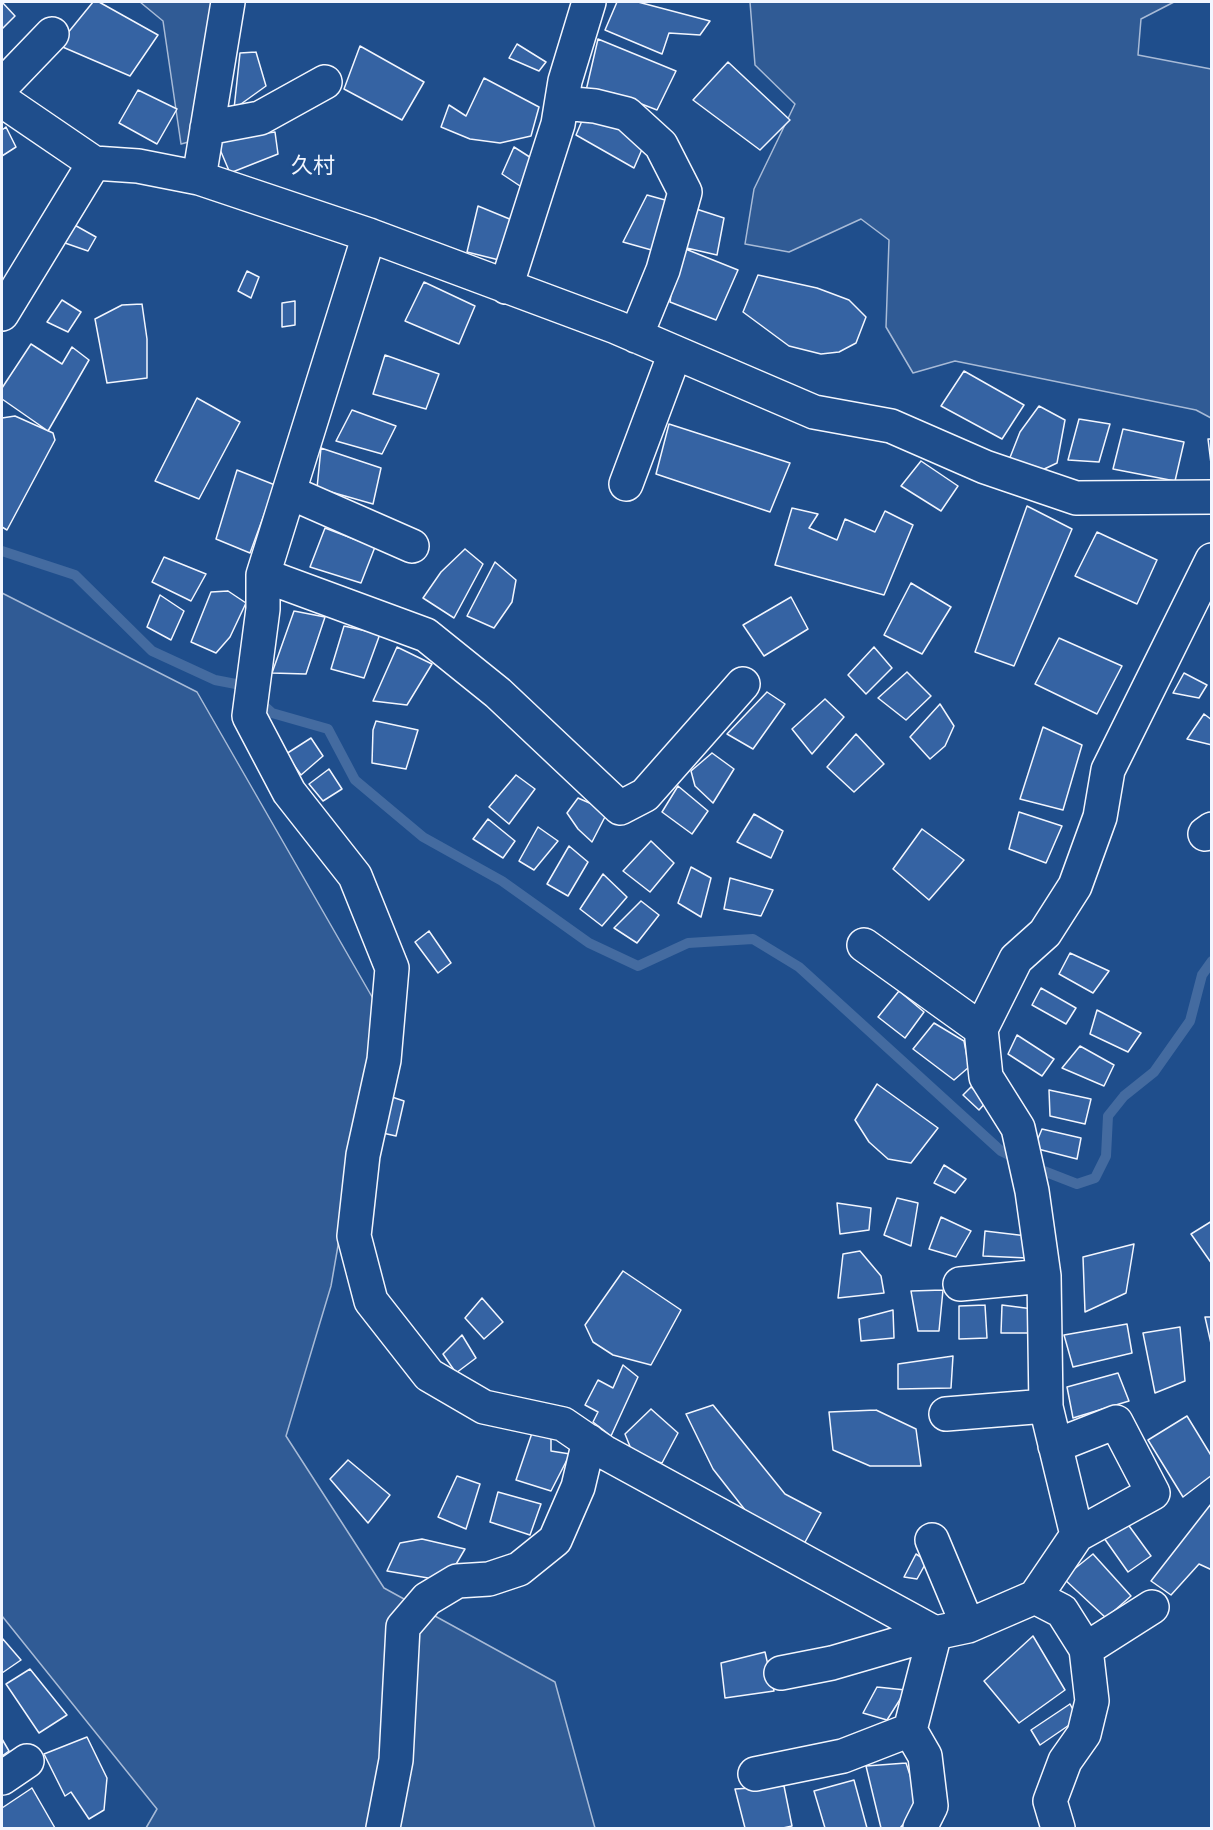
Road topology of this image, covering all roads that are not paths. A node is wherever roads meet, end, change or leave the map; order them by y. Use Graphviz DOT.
graph roads {
  1 [pos="228,2"];
  2 [pos="589,2"];
  3 [pos="52,34"];
  4 [pos="325,82"];
  5 [pos="3,98"];
  6 [pos="562,104"];
  7 [pos="207,128"];
  8 [pos="94,163"];
  9 [pos="199,178"];
  10 [pos="369,235"];
  11 [pos="506,286"];
  12 [pos="2,314"];
  13 [pos="636,336"];
  14 [pos="675,352"];
  15 [pos="626,484"];
  16 [pos="289,492"];
  17 [pos="1212,497"];
  18 [pos="412,546"];
  19 [pos="1212,560"];
  20 [pos="263,575"];
  21 [pos="743,684"];
  22 [pos="864,945"];
  23 [pos="981,1029"];
  24 [pos="1044,1276"];
  25 [pos="960,1284"];
  26 [pos="1046,1406"];
  27 [pos="946,1414"];
  28 [pos="589,1442"];
  29 [pos="1055,1446"];
  30 [pos="1077,1535"];
  31 [pos="932,1540"];
  32 [pos="1035,1597"];
  33 [pos="1152,1606"];
  34 [pos="968,1626"];
  35 [pos="935,1633"];
  36 [pos="1086,1649"];
  37 [pos="781,1673"];
  38 [pos="910,1730"];
  39 [pos="754,1774"];
  40 [pos="383,1828"];
  41 [pos="920,1828"];
  42 [pos="1058,1828"];
  1 -- 7 [label="street"];
  2 -- 6 [label="street"];
  3 -- 5 [label="street"];
  4 -- 7 [label="street"];
  5 -- 8 [label="street"];
  6 -- 11 [label="street"];
  6 -- 13 [label="street"];
  7 -- 9 [label="street"];
  8 -- 9 [label="street"];
  8 -- 12 [label="street"];
  9 -- 10 [label="street"];
  10 -- 11 [label="street"];
  10 -- 16 [label="street"];
  11 -- 13 [label="street"];
  13 -- 14 [label="street"];
  14 -- 15 [label="street"];
  14 -- 17 [label="street"];
  16 -- 18 [label="street"];
  16 -- 20 [label="street"];
  19 -- 23 [label="street"];
  20 -- 21 [label="street"];
  20 -- 28 [label="street"];
  22 -- 23 [label="street"];
  23 -- 24 [label="street"];
  24 -- 25 [label="street"];
  24 -- 26 [label="street"];
  26 -- 27 [label="street"];
  26 -- 29 [label="street"];
  28 -- 35 [label="street"];
  28 -- 40 [label="street"];
  29 -- 30 [label="street"];
  29 -- 30 [label="street"];
  30 -- 32 [label="street"];
  31 -- 34 [label="street"];
  32 -- 34 [label="street"];
  32 -- 36 [label="street"];
  33 -- 36 [label="street"];
  34 -- 35 [label="street"];
  35 -- 37 [label="street"];
  35 -- 38 [label="street"];
  36 -- 42 [label="street"];
  38 -- 39 [label="street"];
  38 -- 41 [label="street"];
}
